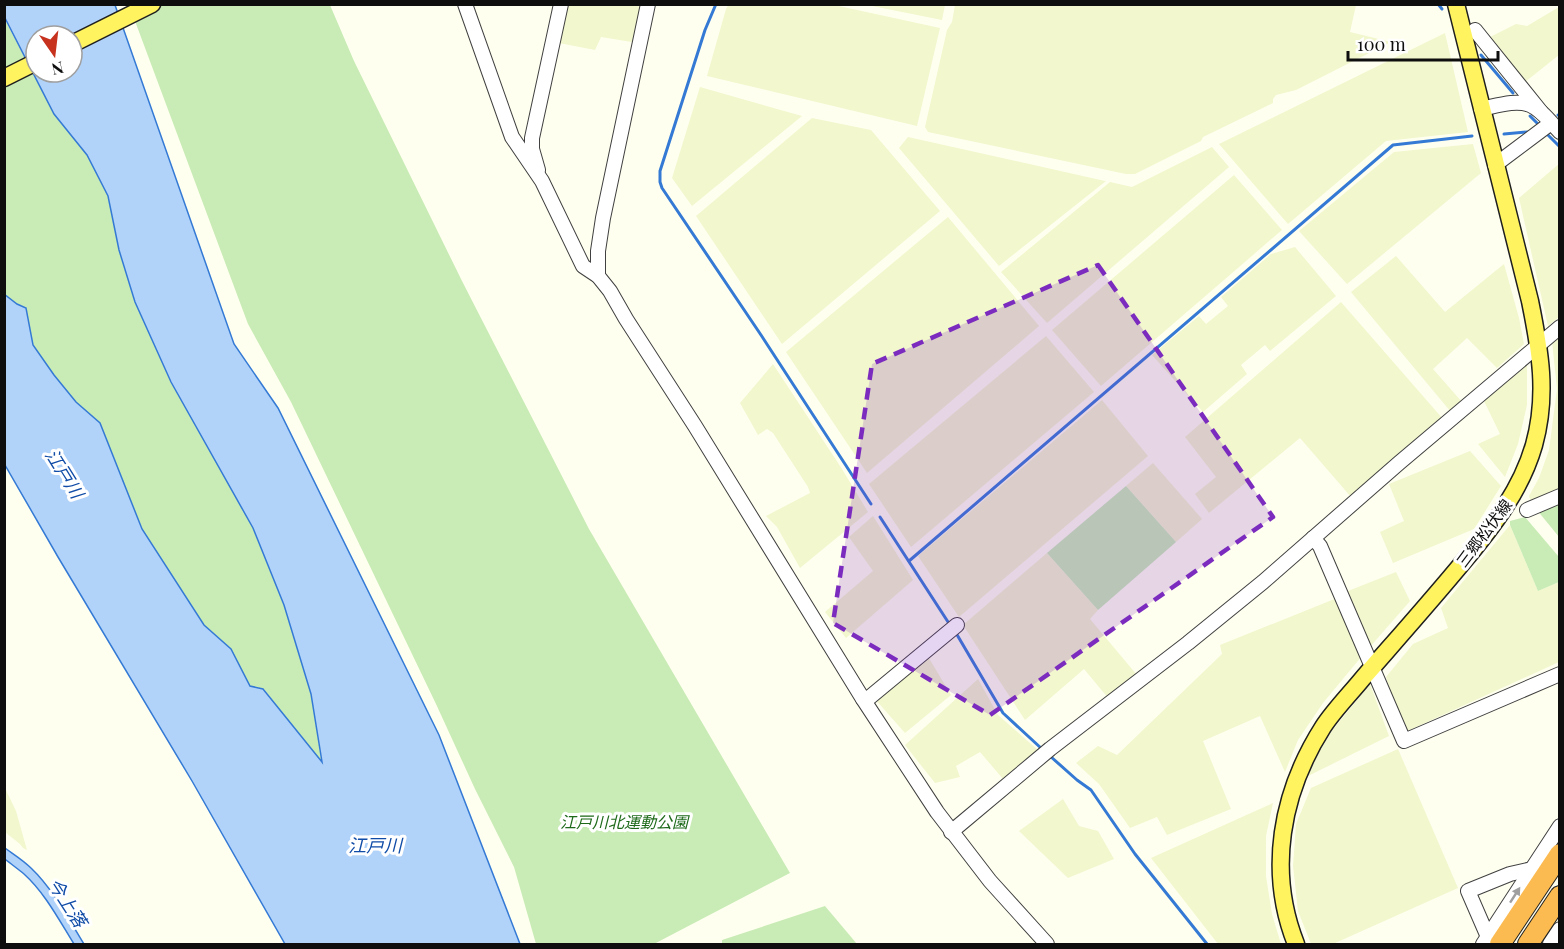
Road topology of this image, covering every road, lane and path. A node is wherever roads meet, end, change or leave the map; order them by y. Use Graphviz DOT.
graph roads {
  1 [pos="152,4"];
  2 [pos="465,4"];
  3 [pos="561,4"];
  4 [pos="648,4"];
  5 [pos="1456,4"];
  6 [pos="1475,30"];
  7 [pos="84,38"];
  8 [pos="24,68"];
  9 [pos="4,78"];
  10 [pos="1481,109"];
  11 [pos="1552,122"];
  12 [pos="1495,165"];
  13 [pos="542,181"];
  14 [pos="598,276"];
  15 [pos="1560,327"];
  16 [pos="1539,344"];
  17 [pos="1560,496"];
  18 [pos="1527,510"];
  19 [pos="1313,538"];
  20 [pos="957,625"];
  21 [pos="1373,667"];
  22 [pos="1560,674"];
  23 [pos="863,699"];
  24 [pos="1560,826"];
  25 [pos="951,832"];
  26 [pos="1560,854"];
  27 [pos="1532,869"];
  28 [pos="1560,896"];
  29 [pos="1560,929"];
  30 [pos="1490,942"];
  31 [pos="1047,945"];
  32 [pos="1296,945"];
  33 [pos="1528,945"];
  34 [pos="1550,945"];
  1 -- 7 [label="main road"];
  2 -- 13 [label="street"];
  3 -- 13 [label="street"];
  4 -- 14 [label="street"];
  5 -- 10 [label="main road, 三郷松伏線"];
  6 -- 11 [label="street"];
  8 -- 9 [label="main road"];
  10 -- 11 [label="street"];
  10 -- 12 [label="main road, 三郷松伏線"];
  11 -- 12 [label="street"];
  12 -- 16 [label="main road, 三郷松伏線"];
  13 -- 14 [label="street"];
  14 -- 23 [label="street"];
  15 -- 16 [label="street"];
  16 -- 19 [label="street"];
  16 -- 21 [label="main road, 三郷松伏線"];
  17 -- 18 [label="street"];
  19 -- 21 [label="street"];
  19 -- 25 [label="street"];
  20 -- 23 [label="street"];
  21 -- 22 [label="street"];
  21 -- 32 [label="main road, 三郷松伏線"];
  23 -- 25 [label="street"];
  24 -- 27 [label="street"];
  25 -- 31 [label="street"];
  26 -- 30 [label="highway"];
  30 -- 27 [label="street, one-way"];
  27 -- 30 [label="street"];
  28 -- 33 [label="highway"];
  29 -- 34 [label="street"];
}
